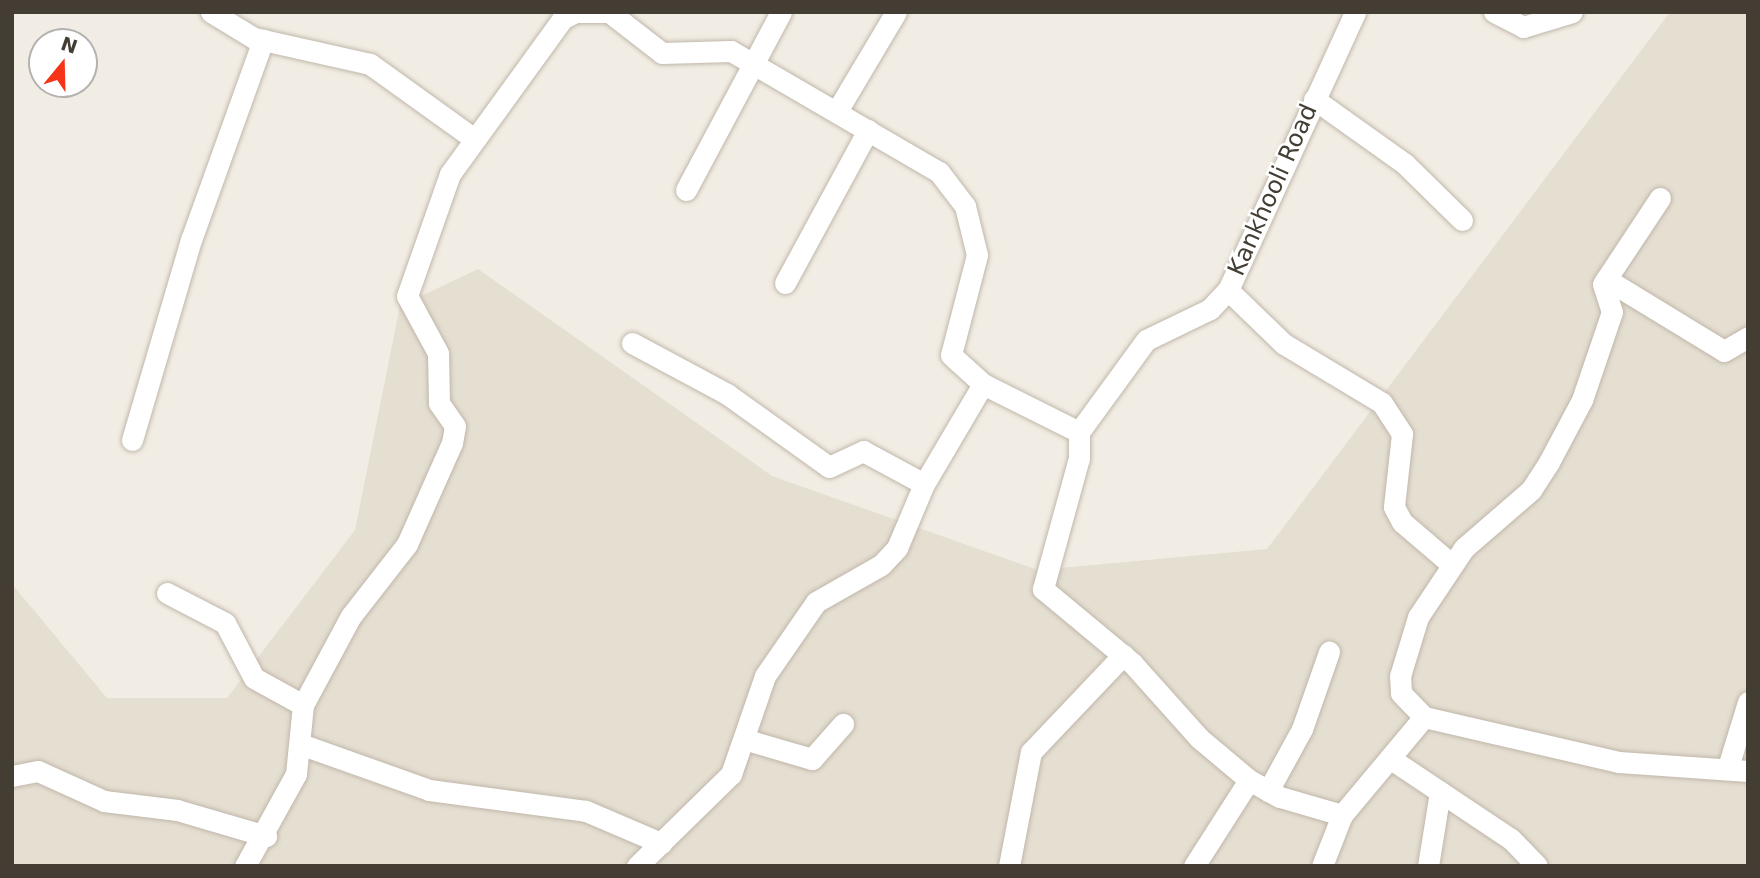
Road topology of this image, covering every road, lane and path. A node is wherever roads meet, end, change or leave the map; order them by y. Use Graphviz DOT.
graph roads {
  1 [pos="211,12"];
  2 [pos="781,12"];
  3 [pos="896,12"];
  4 [pos="1355,12"];
  5 [pos="1494,12"];
  6 [pos="1572,12"];
  7 [pos="614,14"];
  8 [pos="238,18"];
  9 [pos="263,40"];
  10 [pos="752,63"];
  11 [pos="1314,99"];
  12 [pos="837,111"];
  13 [pos="868,130"];
  14 [pos="473,138"];
  15 [pos="686,190"];
  16 [pos="1660,198"];
  17 [pos="1462,220"];
  18 [pos="1606,279"];
  19 [pos="785,283"];
  20 [pos="1228,290"];
  21 [pos="1748,337"];
  22 [pos="632,344"];
  23 [pos="983,384"];
  24 [pos="1079,432"];
  25 [pos="132,440"];
  26 [pos="924,484"];
  27 [pos="1451,564"];
  28 [pos="167,593"];
  29 [pos="1329,652"];
  30 [pos="1123,655"];
  31 [pos="1748,702"];
  32 [pos="303,705"];
  33 [pos="1424,717"];
  34 [pos="843,724"];
  35 [pos="747,740"];
  36 [pos="300,744"];
  37 [pos="1391,759"];
  38 [pos="1738,769"];
  39 [pos="12,776"];
  40 [pos="1249,780"];
  41 [pos="1268,791"];
  42 [pos="1440,792"];
  43 [pos="1342,816"];
  44 [pos="266,836"];
  45 [pos="661,843"];
  46 [pos="246,866"];
  47 [pos="637,866"];
  48 [pos="1009,866"];
  49 [pos="1194,866"];
  50 [pos="1322,866"];
  51 [pos="1428,866"];
  52 [pos="1537,866"];
  1 -- 8 [label="street"];
  2 -- 10 [label="street"];
  3 -- 12 [label="street"];
  4 -- 11 [label="street, Kankhooli Road"];
  5 -- 6 [label="street"];
  7 -- 10 [label="street"];
  7 -- 14 [label="street"];
  8 -- 9 [label="street"];
  9 -- 14 [label="street"];
  9 -- 25 [label="street"];
  10 -- 12 [label="street"];
  10 -- 15 [label="street"];
  11 -- 17 [label="street"];
  11 -- 20 [label="street, Kankhooli Road"];
  12 -- 13 [label="street"];
  13 -- 19 [label="street"];
  13 -- 23 [label="street"];
  14 -- 32 [label="street"];
  16 -- 18 [label="street"];
  18 -- 21 [label="street"];
  18 -- 27 [label="street"];
  20 -- 24 [label="street, Kankhooli Road"];
  20 -- 27 [label="street"];
  22 -- 26 [label="street"];
  23 -- 24 [label="street"];
  23 -- 26 [label="street"];
  24 -- 30 [label="street"];
  26 -- 35 [label="street"];
  27 -- 33 [label="street"];
  28 -- 32 [label="street"];
  29 -- 41 [label="street"];
  30 -- 40 [label="street"];
  30 -- 48 [label="street"];
  31 -- 38 [label="street"];
  32 -- 36 [label="street"];
  33 -- 37 [label="street"];
  33 -- 38 [label="street"];
  34 -- 35 [label="street"];
  35 -- 45 [label="street"];
  36 -- 44 [label="street"];
  36 -- 45 [label="street"];
  37 -- 42 [label="street"];
  37 -- 43 [label="street"];
  39 -- 44 [label="street"];
  40 -- 41 [label="street"];
  40 -- 49 [label="street"];
  41 -- 43 [label="street"];
  42 -- 51 [label="street"];
  42 -- 52 [label="street"];
  43 -- 50 [label="street"];
  44 -- 46 [label="street"];
  45 -- 47 [label="street"];
}
